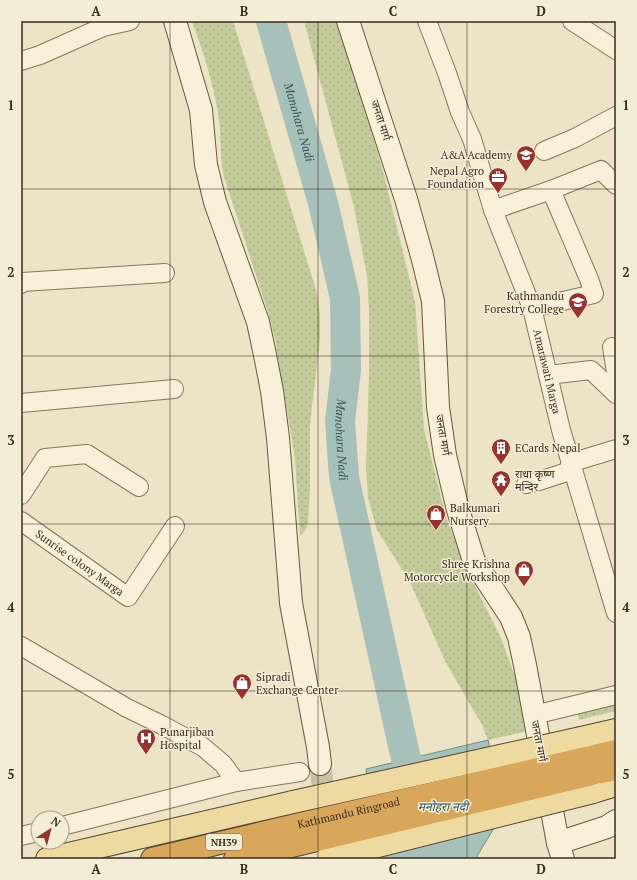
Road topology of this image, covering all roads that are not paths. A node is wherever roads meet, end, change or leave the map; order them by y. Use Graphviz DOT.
graph roads {
  1 [pos="130,21"];
  2 [pos="175,21"];
  3 [pos="348,21"];
  4 [pos="427,21"];
  5 [pos="572,21"];
  6 [pos="616,50"];
  7 [pos="21,61"];
  8 [pos="616,116"];
  9 [pos="544,151"];
  10 [pos="616,185"];
  11 [pos="551,190"];
  12 [pos="493,210"];
  13 [pos="165,273"];
  14 [pos="21,284"];
  15 [pos="532,308"];
  16 [pos="612,346"];
  17 [pos="616,372"];
  18 [pos="548,375"];
  19 [pos="174,389"];
  20 [pos="616,394"];
  21 [pos="21,404"];
  22 [pos="616,449"];
  23 [pos="571,466"];
  24 [pos="526,484"];
  25 [pos="139,487"];
  26 [pos="21,496"];
  27 [pos="21,521"];
  28 [pos="175,526"];
  29 [pos="616,613"];
  30 [pos="21,646"];
  31 [pos="616,695"];
  32 [pos="534,715"];
  33 [pos="616,730"];
  34 [pos="616,751"];
  35 [pos="320,764"];
  36 [pos="588,766"];
  37 [pos="300,772"];
  38 [pos="236,782"];
  39 [pos="616,782"];
  40 [pos="616,821"];
  41 [pos="70,824"];
  42 [pos="298,835"];
  43 [pos="561,851"];
  44 [pos="47,859"];
  45 [pos="152,859"];
  46 [pos="235,859"];
  47 [pos="326,859"];
  1 -- 7 [label="street"];
  2 -- 35 [label="main road"];
  3 -- 32 [label="main road, जनता मार्ग"];
  4 -- 12 [label="street, Amarawati Marga"];
  5 -- 6 [label="street"];
  8 -- 9 [label="street"];
  10 -- 11 [label="street"];
  11 -- 12 [label="street"];
  11 -- 15 [label="street"];
  12 -- 15 [label="street, Amarawati Marga"];
  13 -- 14 [label="street"];
  15 -- 18 [label="street, Amarawati Marga"];
  16 -- 17 [label="street"];
  18 -- 20 [label="street"];
  18 -- 23 [label="street, Amarawati Marga"];
  19 -- 21 [label="street"];
  22 -- 23 [label="street"];
  23 -- 24 [label="street"];
  23 -- 29 [label="street, Amarawati Marga"];
  25 -- 26 [label="street"];
  27 -- 28 [label="street, Sunrise colony Marga"];
  30 -- 38 [label="street"];
  31 -- 32 [label="street"];
  32 -- 43 [label="main road, जनता मार्ग"];
  33 -- 36 [label="main road"];
  34 -- 36 [label="highway, Kathmandu Ringroad / NH39"];
  36 -- 39 [label="highway, Kathmandu Ringroad / NH39"];
  36 -- 42 [label="highway, Kathmandu Ringroad / NH39, bridge"];
  36 -- 44 [label="main road, bridge"];
  36 -- 47 [label="main road, bridge"];
  37 -- 38 [label="street"];
  38 -- 41 [label="street"];
  40 -- 43 [label="main road"];
  42 -- 45 [label="highway, Kathmandu Ringroad / NH39"];
  42 -- 46 [label="highway, Kathmandu Ringroad / NH39"];
}
